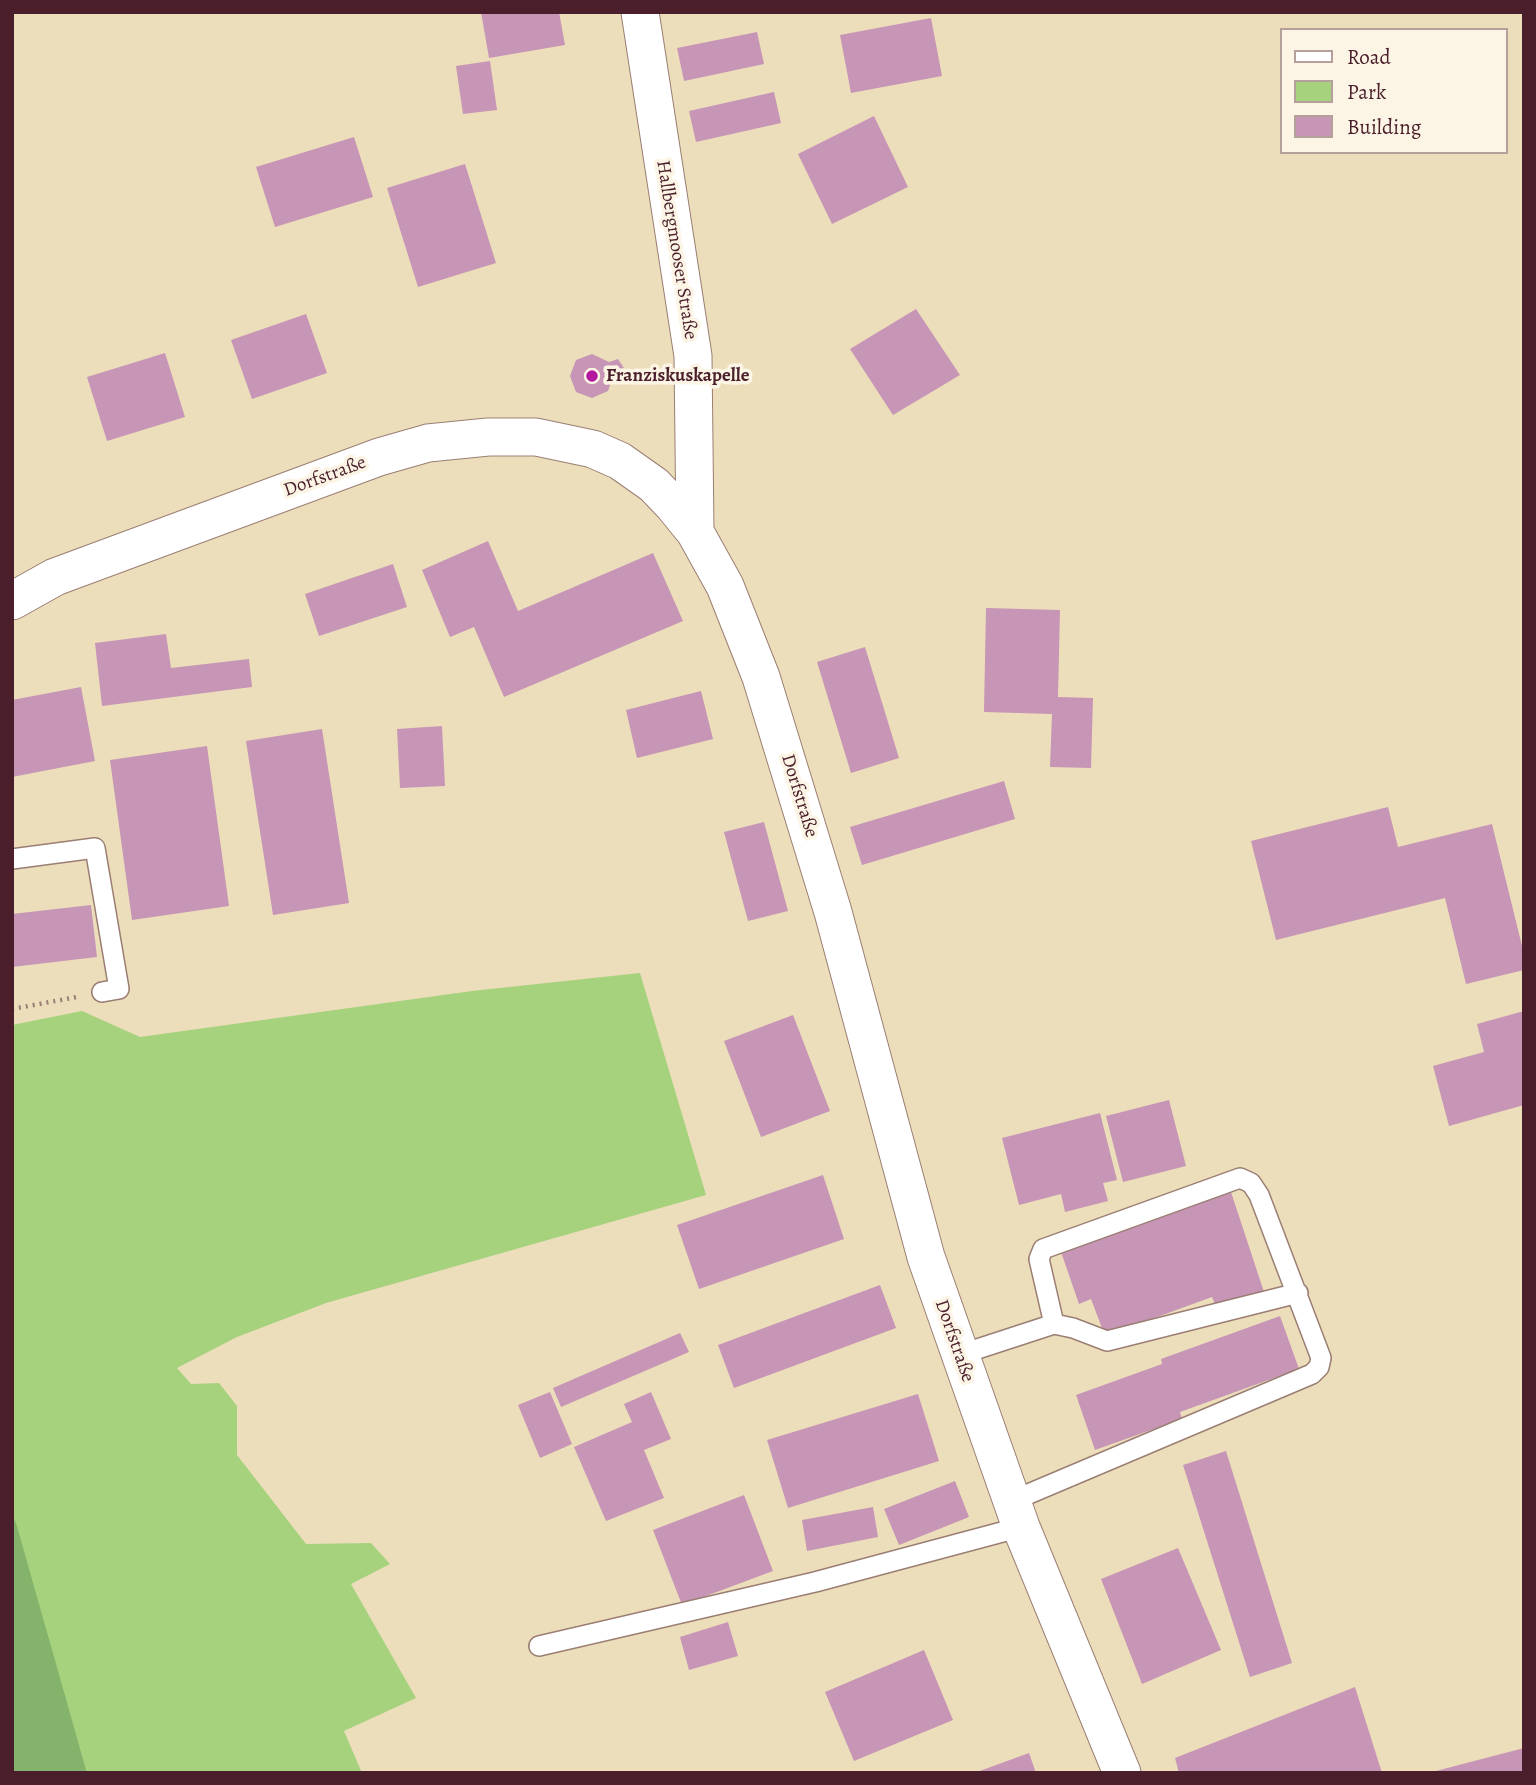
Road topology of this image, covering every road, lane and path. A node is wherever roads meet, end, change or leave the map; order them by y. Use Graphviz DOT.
graph roads {
  1 [pos="640,12"];
  2 [pos="695,532"];
  3 [pos="12,600"];
  4 [pos="12,859"];
  5 [pos="102,992"];
  6 [pos="12,1009"];
  7 [pos="1298,1293"];
  8 [pos="1054,1324"];
  9 [pos="959,1355"];
  10 [pos="1017,1514"];
  11 [pos="539,1646"];
  12 [pos="1122,1773"];
  1 -- 2 [label="street, Hallbergmooser Straße"];
  2 -- 3 [label="street, Dorfstraße"];
  2 -- 9 [label="street, Dorfstraße"];
  4 -- 5 [label="lane"];
  5 -- 6 [label="path"];
  7 -- 8 [label="lane"];
  7 -- 8 [label="lane"];
  7 -- 10 [label="lane"];
  8 -- 9 [label="lane"];
  9 -- 10 [label="street, Dorfstraße"];
  10 -- 11 [label="lane"];
  10 -- 12 [label="street, Dorfstraße"];
}
